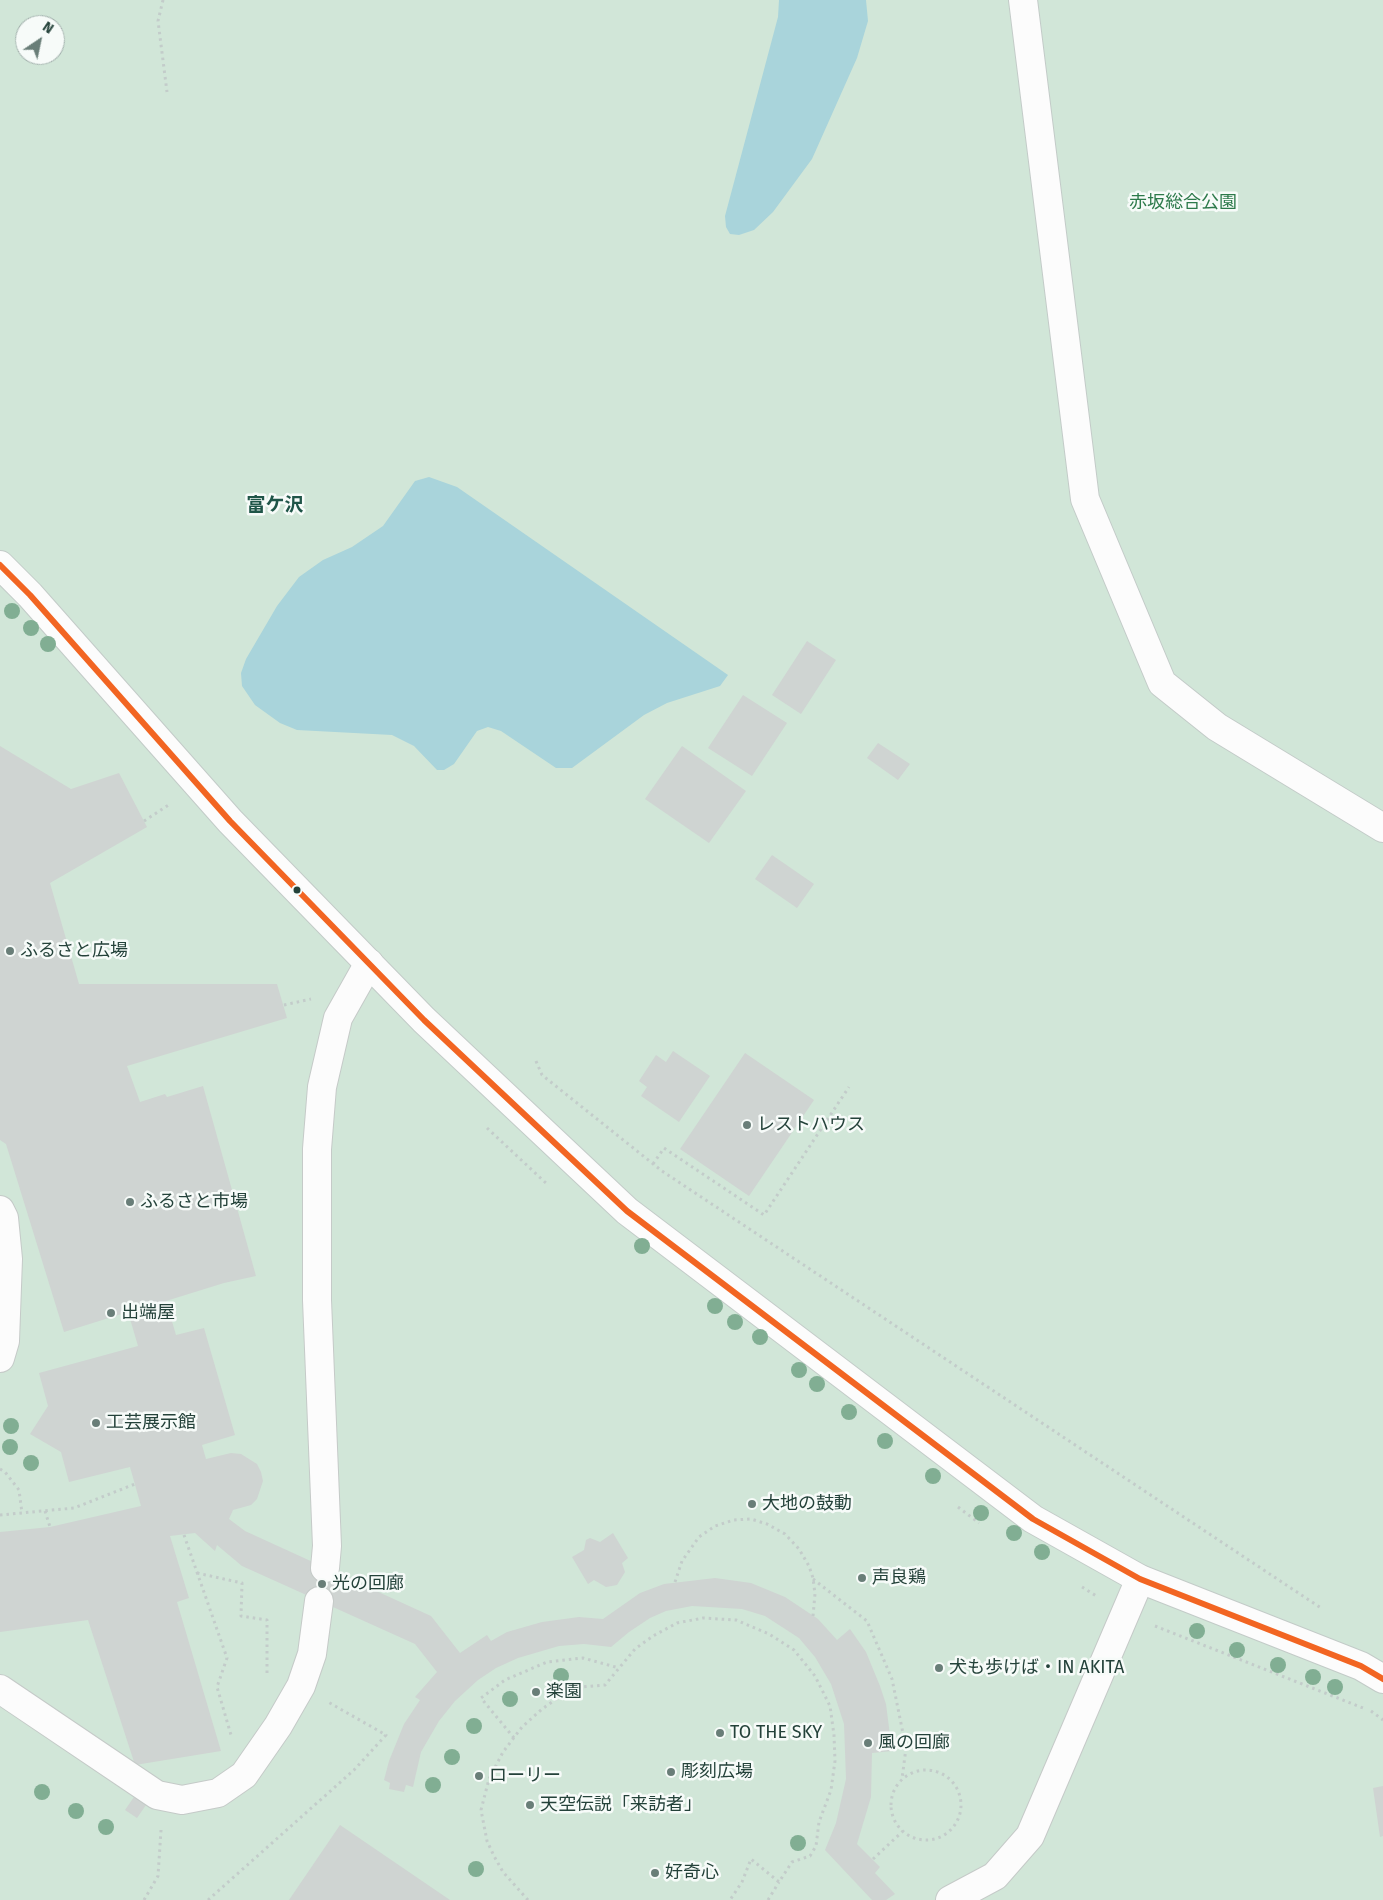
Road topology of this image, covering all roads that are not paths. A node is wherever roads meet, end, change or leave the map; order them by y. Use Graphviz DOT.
graph roads {
  1 [pos="1023,0"];
  2 [pos="0,565"];
  3 [pos="1383,828"];
  4 [pos="369,964"];
  5 [pos="0,1210"];
  6 [pos="0,1358"];
  7 [pos="325,1568"];
  8 [pos="1140,1579"];
  9 [pos="319,1600"];
  10 [pos="1383,1679"];
  11 [pos="0,1689"];
  12 [pos="950,1900"];
  1 -- 3 [label="street"];
  2 -- 4 [label="street"];
  4 -- 7 [label="street"];
  4 -- 8 [label="street"];
  5 -- 6 [label="street"];
  8 -- 10 [label="street"];
  8 -- 12 [label="street"];
  9 -- 11 [label="street"];
}
